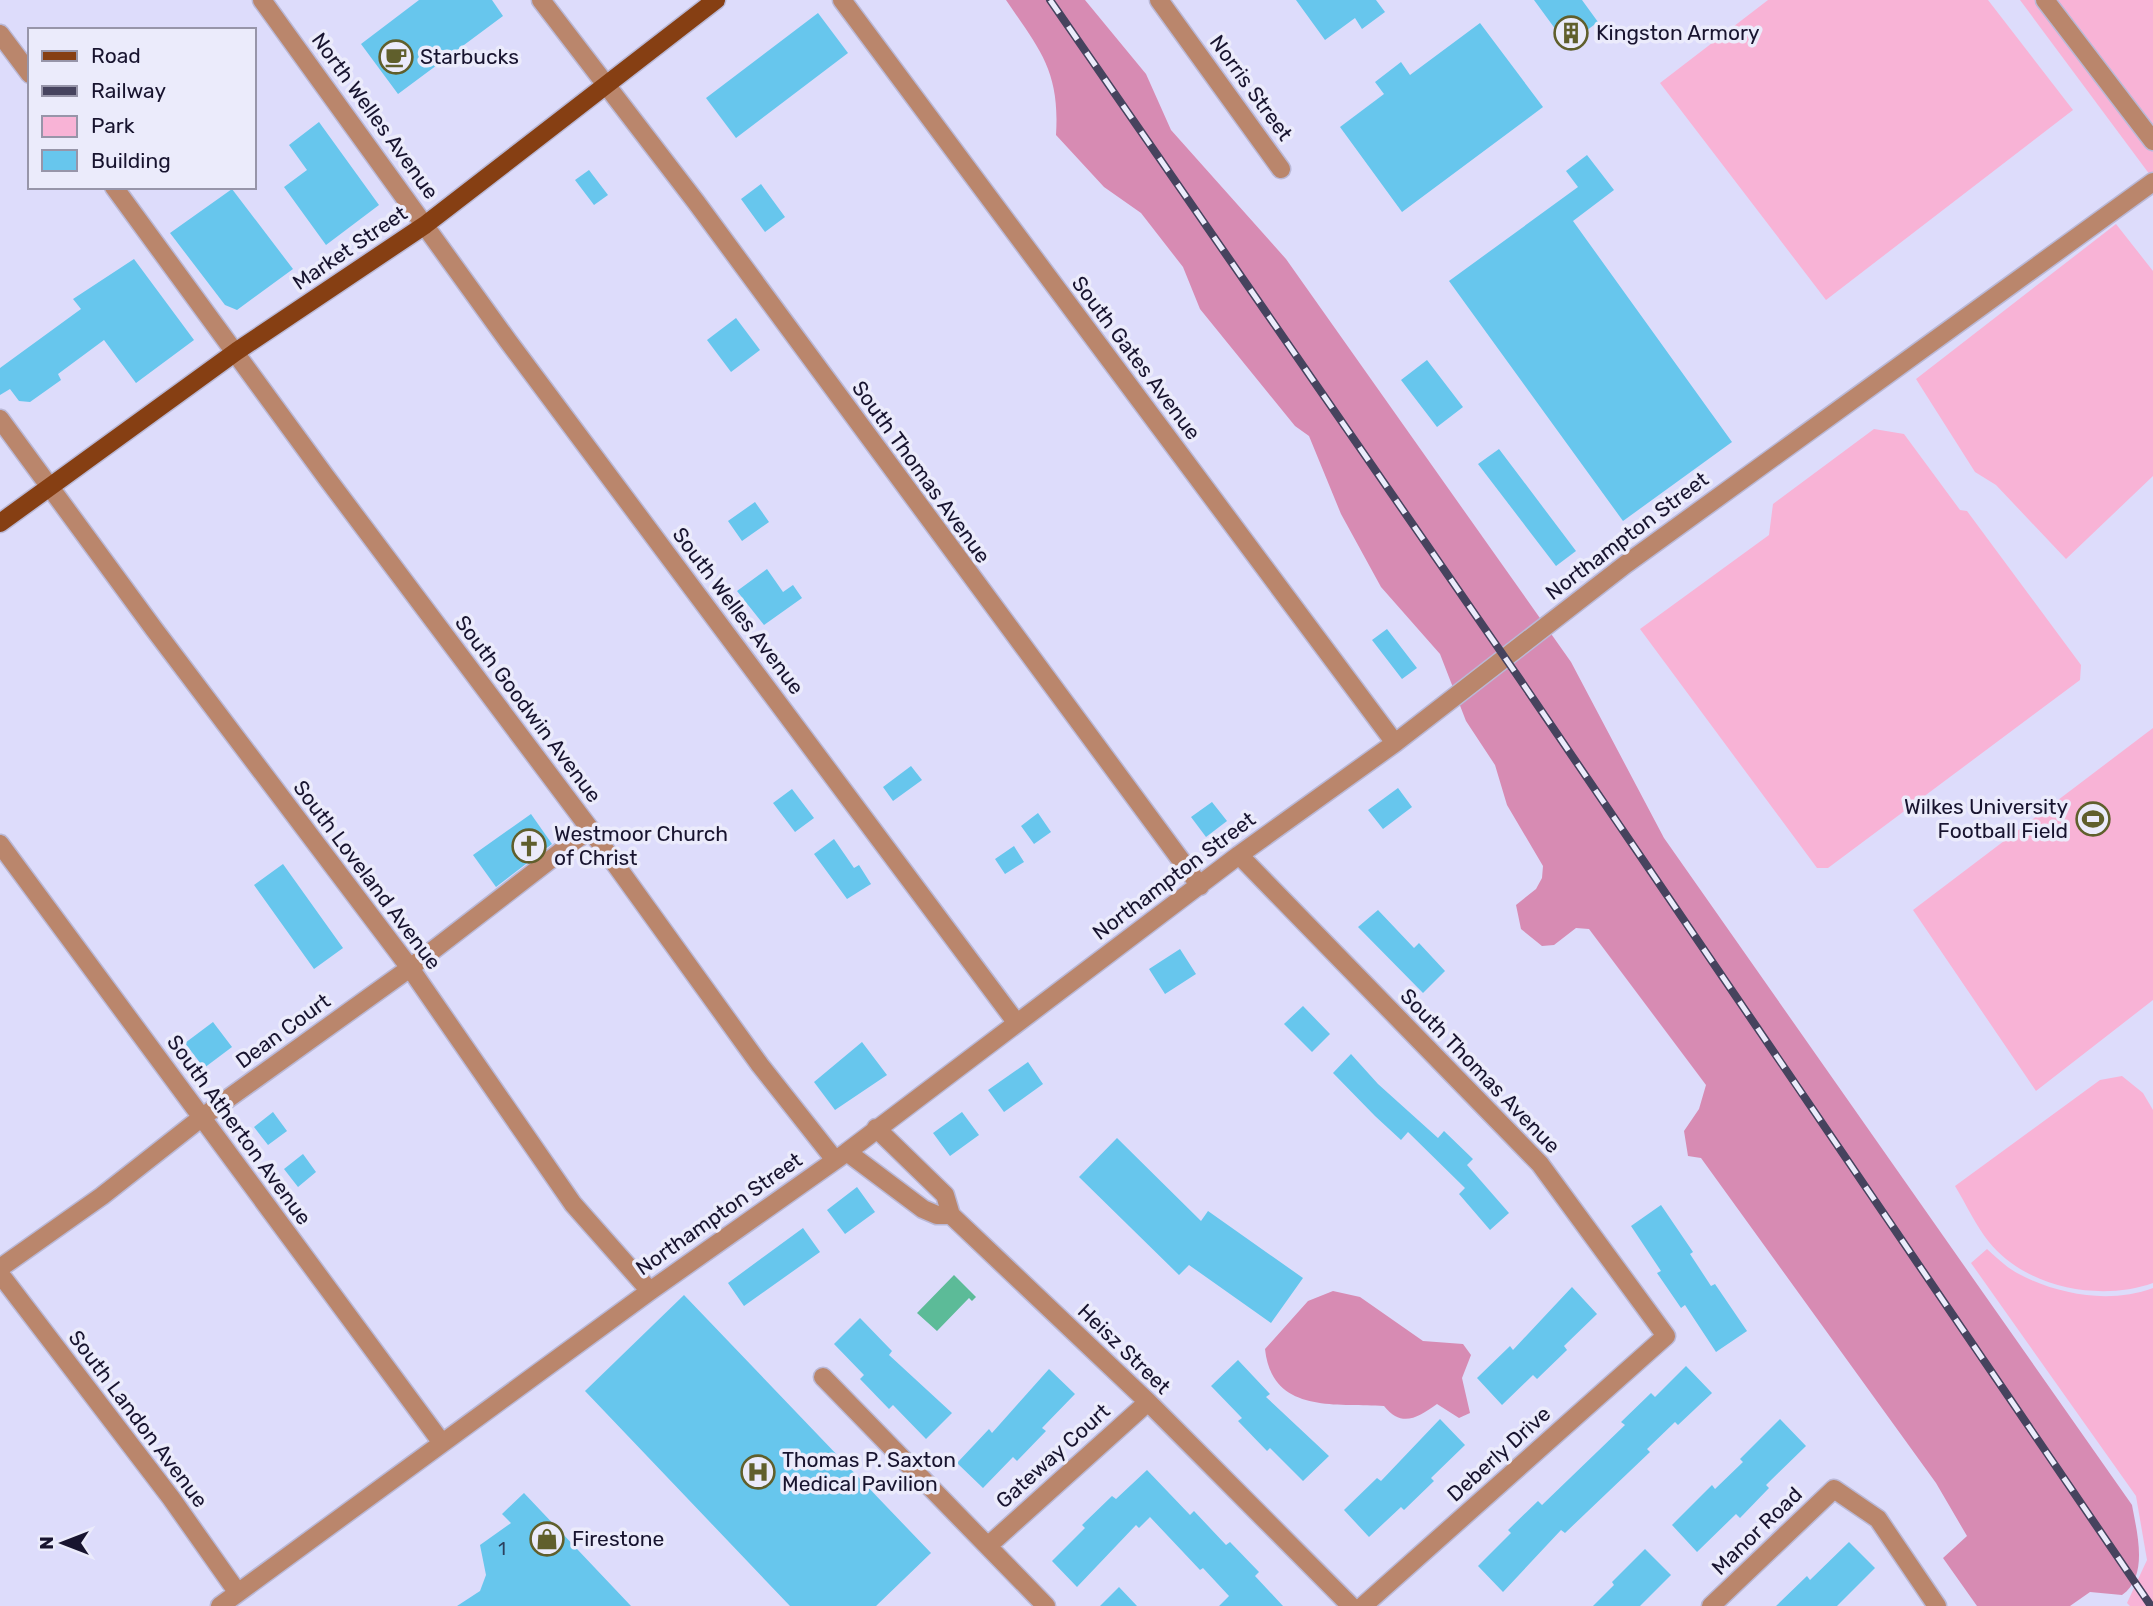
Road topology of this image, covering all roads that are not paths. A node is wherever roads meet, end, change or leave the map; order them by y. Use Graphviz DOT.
graph roads {
  1 [pos="262,0"];
  2 [pos="541,0"];
  3 [pos="716,0"];
  4 [pos="842,0"];
  5 [pos="1159,0"];
  6 [pos="2045,0"];
  7 [pos="0,34"];
  8 [pos="28,71"];
  9 [pos="605,85"];
  10 [pos="2153,141"];
  11 [pos="1280,169"];
  12 [pos="2153,181"];
  13 [pos="116,189"];
  14 [pos="425,225"];
  15 [pos="237,351"];
  16 [pos="0,419"];
  17 [pos="49,485"];
  18 [pos="0,523"];
  19 [pos="1395,743"];
  20 [pos="590,829"];
  21 [pos="0,844"];
  22 [pos="1239,855"];
  23 [pos="1200,886"];
  24 [pos="410,968"];
  25 [pos="1016,1022"];
  26 [pos="201,1118"];
  27 [pos="876,1128"];
  28 [pos="841,1156"];
  29 [pos="951,1215"];
  30 [pos="0,1268"];
  31 [pos="0,1274"];
  32 [pos="650,1291"];
  33 [pos="1666,1336"];
  34 [pos="823,1377"];
  35 [pos="1148,1402"];
  36 [pos="442,1443"];
  37 [pos="989,1545"];
  38 [pos="238,1593"];
  39 [pos="220,1606"];
  40 [pos="1046,1606"];
  41 [pos="1351,1606"];
  42 [pos="1363,1606"];
  43 [pos="1711,1606"];
  44 [pos="1937,1606"];
  1 -- 14 [label="street, North Welles Avenue"];
  2 -- 9 [label="street, South Thomas Avenue"];
  3 -- 9 [label="main road, Market Street"];
  4 -- 19 [label="street, South Gates Avenue"];
  5 -- 11 [label="street, Norris Street"];
  6 -- 10 [label="street"];
  7 -- 8 [label="street"];
  9 -- 14 [label="main road, Market Street"];
  9 -- 23 [label="street, South Thomas Avenue"];
  12 -- 19 [label="street, Northampton Street"];
  13 -- 15 [label="street, South Goodwin Avenue"];
  14 -- 15 [label="main road, Market Street"];
  14 -- 25 [label="street, South Welles Avenue"];
  15 -- 17 [label="main road, Market Street"];
  15 -- 20 [label="street, South Goodwin Avenue"];
  16 -- 17 [label="street, South Loveland Avenue"];
  17 -- 18 [label="main road, Market Street"];
  17 -- 24 [label="street, South Loveland Avenue"];
  19 -- 22 [label="street, Northampton Street"];
  20 -- 24 [label="street, Dean Court"];
  20 -- 28 [label="street, South Goodwin Avenue"];
  21 -- 26 [label="street, South Atherton Avenue"];
  22 -- 23 [label="street, Northampton Street"];
  22 -- 33 [label="street, South Thomas Avenue"];
  23 -- 25 [label="street, Northampton Street"];
  24 -- 26 [label="street, Dean Court"];
  24 -- 32 [label="street, South Loveland Avenue"];
  25 -- 27 [label="street, Northampton Street"];
  26 -- 30 [label="street, Dean Court"];
  26 -- 36 [label="street, South Atherton Avenue"];
  27 -- 28 [label="street, Northampton Street"];
  27 -- 29 [label="street"];
  28 -- 29 [label="street, Heisz Street"];
  28 -- 32 [label="street, Northampton Street"];
  29 -- 35 [label="street, Heisz Street"];
  31 -- 38 [label="street, South Landon Avenue"];
  32 -- 36 [label="street, Northampton Street"];
  33 -- 42 [label="street, Deberly Drive"];
  34 -- 37 [label="street"];
  35 -- 37 [label="street, Gateway Court"];
  35 -- 41 [label="street, Heisz Street"];
  36 -- 38 [label="street, Northampton Street"];
  37 -- 40 [label="street"];
  38 -- 39 [label="street, Northampton Street"];
  43 -- 44 [label="street, Manor Road"];
}
